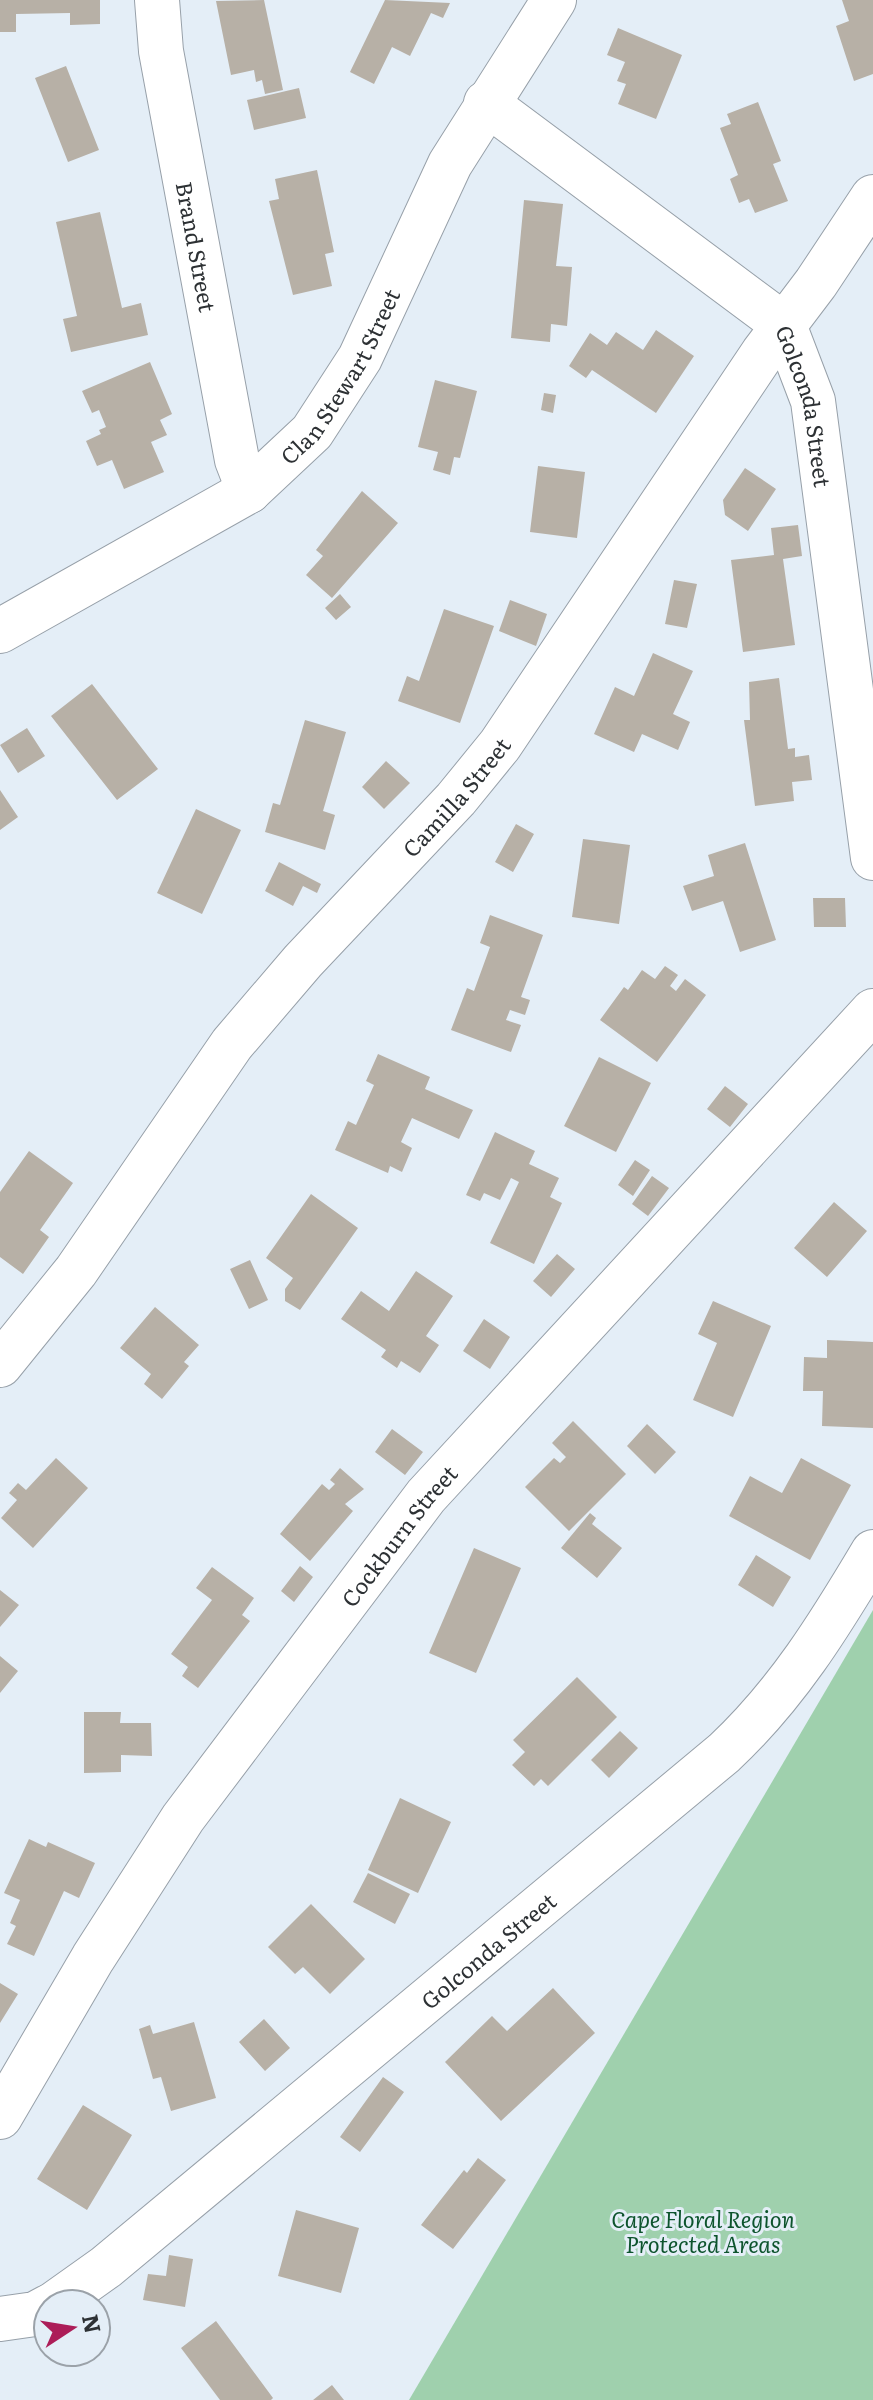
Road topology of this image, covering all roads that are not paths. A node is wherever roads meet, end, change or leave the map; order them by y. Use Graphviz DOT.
graph roads {
  1 [pos="157,0"];
  2 [pos="554,0"];
  3 [pos="486,103"];
  4 [pos="873,197"];
  5 [pos="784,325"];
  6 [pos="249,491"];
  7 [pos="0,631"];
  8 [pos="873,858"];
  9 [pos="873,1011"];
  10 [pos="0,1365"];
  11 [pos="873,1552"];
  12 [pos="0,2117"];
  13 [pos="76,2288"];
  14 [pos="32,2314"];
  15 [pos="0,2319"];
  1 -- 6 [label="street, Brand Street"];
  2 -- 3 [label="street, Clan Stewart Street"];
  3 -- 5 [label="street, Golconda Street"];
  3 -- 6 [label="street, Clan Stewart Street"];
  4 -- 5 [label="street, Camilla Street"];
  5 -- 8 [label="street, Golconda Street"];
  5 -- 10 [label="street, Camilla Street"];
  6 -- 7 [label="street, Clan Stewart Street"];
  9 -- 12 [label="street, Cockburn Street"];
  11 -- 13 [label="street, Golconda Street"];
  14 -- 15 [label="street"];
}
